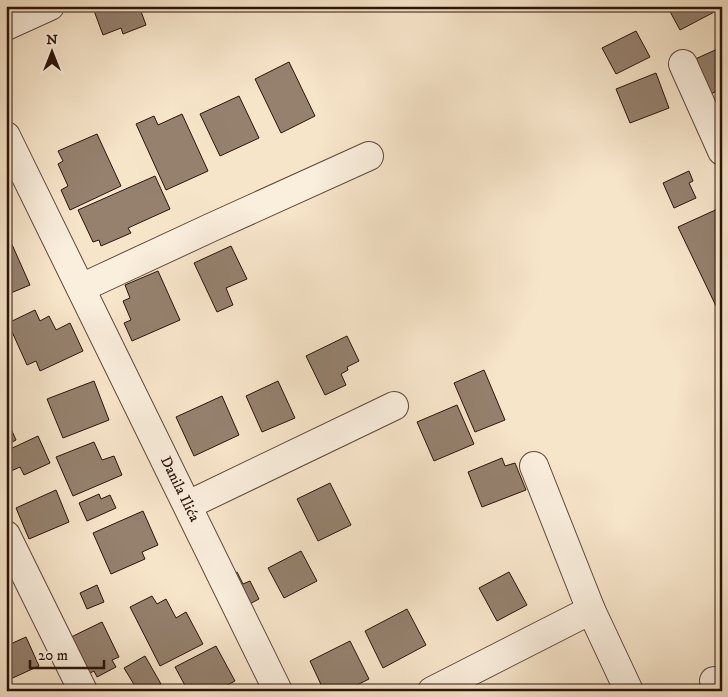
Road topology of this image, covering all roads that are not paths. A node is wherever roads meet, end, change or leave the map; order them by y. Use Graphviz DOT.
graph roads {
  1 [pos="50,6"];
  2 [pos="6,26"];
  3 [pos="683,64"];
  4 [pos="6,136"];
  5 [pos="722,151"];
  6 [pos="369,156"];
  7 [pos="81,288"];
  8 [pos="394,406"];
  9 [pos="534,466"];
  10 [pos="188,505"];
  11 [pos="6,535"];
  12 [pos="591,610"];
  13 [pos="83,691"];
  14 [pos="278,691"];
  15 [pos="432,691"];
  16 [pos="629,691"];
  1 -- 2 [label="street"];
  3 -- 5 [label="street"];
  4 -- 7 [label="street, Danila Ilića"];
  6 -- 7 [label="street"];
  7 -- 10 [label="street, Danila Ilića"];
  8 -- 10 [label="street"];
  9 -- 12 [label="street"];
  10 -- 14 [label="street, Danila Ilića"];
  11 -- 13 [label="street"];
  12 -- 15 [label="street"];
  12 -- 16 [label="street"];
}
